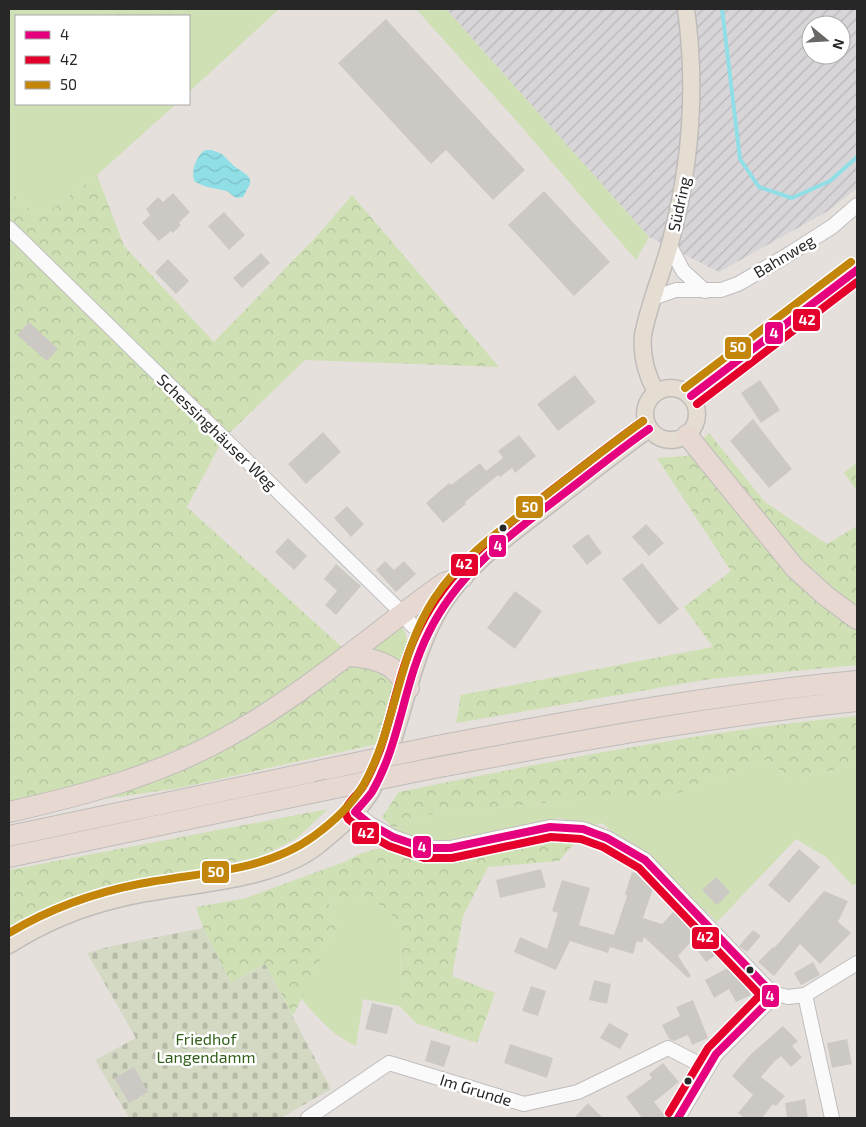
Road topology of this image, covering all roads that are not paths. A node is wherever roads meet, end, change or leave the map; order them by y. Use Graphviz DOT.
graph roads {
  1 [pos="686,9"];
  2 [pos="857,206"];
  3 [pos="9,228"];
  4 [pos="670,246"];
  5 [pos="857,270"];
  6 [pos="705,291"];
  7 [pos="653,298"];
  8 [pos="656,392"];
  9 [pos="691,396"];
  10 [pos="649,429"];
  11 [pos="687,435"];
  12 [pos="463,577"];
  13 [pos="402,613"];
  14 [pos="857,619"];
  15 [pos="427,634"];
  16 [pos="347,656"];
  17 [pos="857,681"];
  18 [pos="409,688"];
  19 [pos="857,701"];
  20 [pos="9,812"];
  21 [pos="355,812"];
  22 [pos="9,836"];
  23 [pos="9,857"];
  24 [pos="9,945"];
  25 [pos="857,963"];
  26 [pos="772,993"];
  27 [pos="805,995"];
  28 [pos="707,1068"];
  29 [pos="308,1118"];
  30 [pos="678,1118"];
  31 [pos="832,1118"];
  1 -- 4 [label="main road, Südring"];
  2 -- 6 [label="street, Bahnweg"];
  3 -- 13 [label="street, Schessinghäuser Weg"];
  4 -- 6 [label="street"];
  4 -- 7 [label="main road, Südring"];
  5 -- 9 [label="street"];
  6 -- 7 [label="street, Bahnweg"];
  7 -- 8 [label="main road, Südring"];
  8 -- 9 [label="main road"];
  8 -- 10 [label="main road"];
  9 -- 11 [label="main road"];
  10 -- 11 [label="main road"];
  10 -- 12 [label="main road"];
  11 -- 14 [label="highway"];
  12 -- 13 [label="highway"];
  12 -- 15 [label="main road"];
  13 -- 15 [label="street, Schessinghäuser Weg"];
  13 -- 16 [label="highway"];
  15 -- 18 [label="main road"];
  16 -- 18 [label="highway"];
  16 -- 20 [label="highway"];
  17 -- 22 [label="highway, bridge"];
  18 -- 21 [label="main road"];
  19 -- 23 [label="highway, bridge"];
  21 -- 24 [label="main road"];
  21 -- 26 [label="street"];
  25 -- 27 [label="street"];
  26 -- 27 [label="street"];
  26 -- 28 [label="street"];
  27 -- 31 [label="street"];
  28 -- 29 [label="street, Im Grunde"];
  28 -- 30 [label="street"];
}
